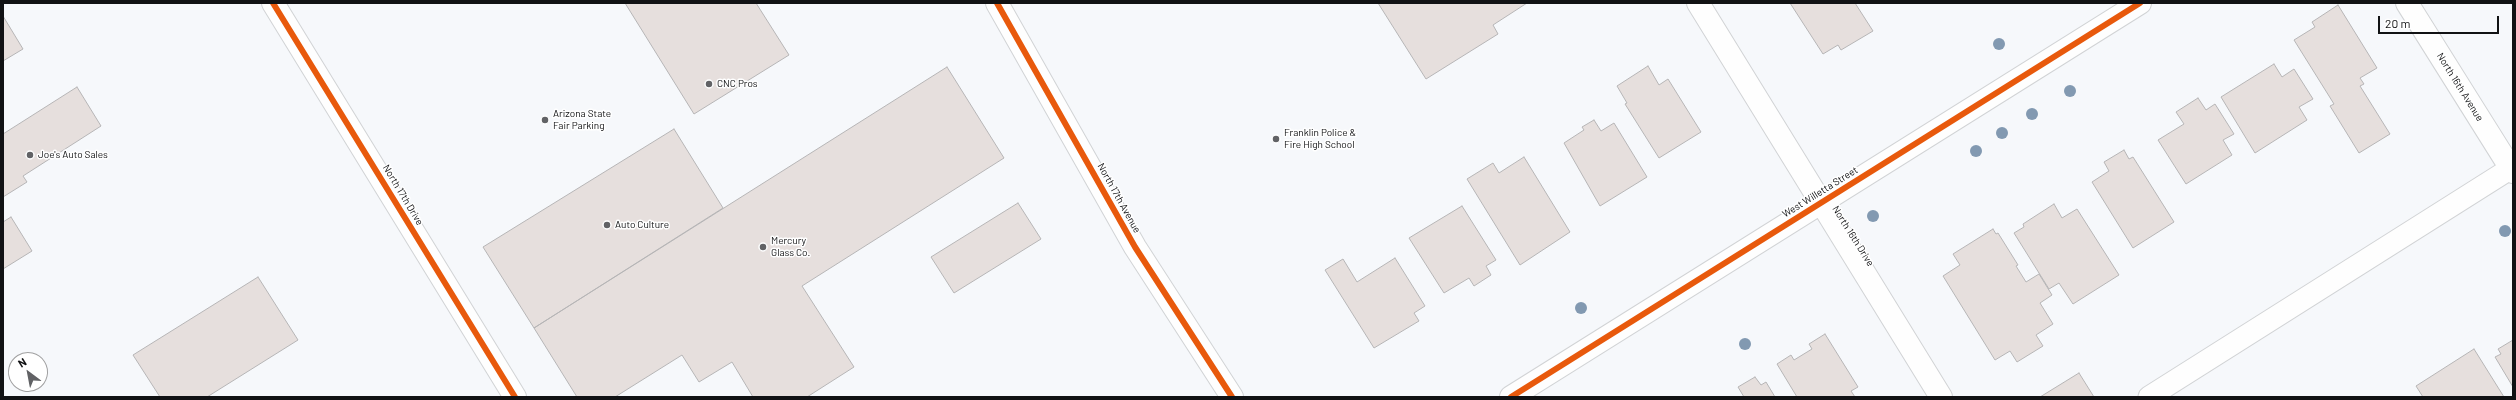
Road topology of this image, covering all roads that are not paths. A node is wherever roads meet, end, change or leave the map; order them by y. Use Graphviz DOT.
graph roads {
  1 [pos="273,3"];
  2 [pos="997,3"];
  3 [pos="1698,3"];
  4 [pos="2140,3"];
  5 [pos="2407,3"];
  6 [pos="2512,169"];
  7 [pos="1820,203"];
  8 [pos="515,397"];
  9 [pos="1232,397"];
  10 [pos="1511,397"];
  11 [pos="1941,397"];
  12 [pos="2149,397"];
  1 -- 8 [label="street, North 17th Drive"];
  2 -- 9 [label="street, North 17th Avenue"];
  3 -- 7 [label="street, North 16th Drive"];
  4 -- 7 [label="street, West Willetta Street"];
  5 -- 6 [label="street, North 16th Avenue"];
  6 -- 12 [label="lane"];
  7 -- 10 [label="street, West Willetta Street"];
  7 -- 11 [label="street, North 16th Drive"];
}
